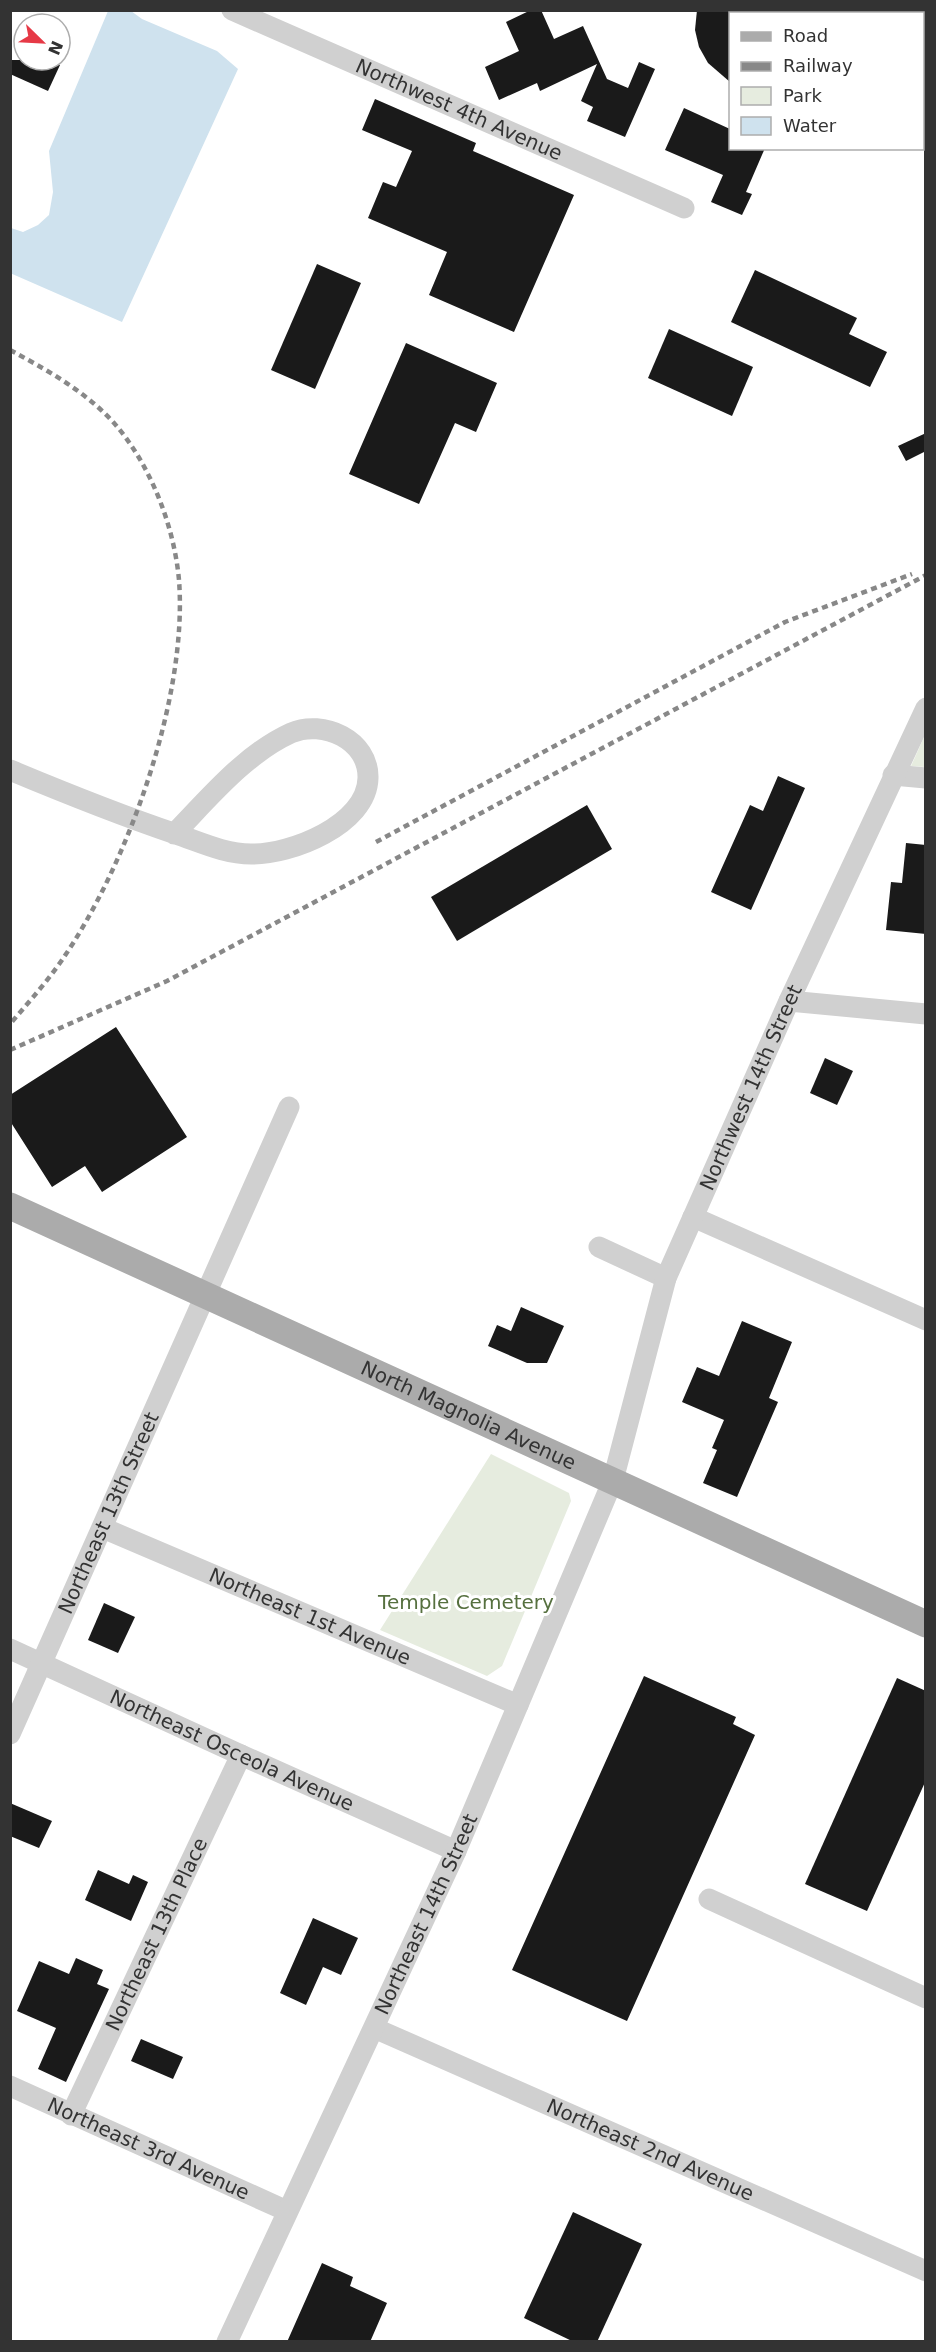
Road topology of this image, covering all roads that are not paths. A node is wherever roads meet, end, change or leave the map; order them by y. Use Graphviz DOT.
graph roads {
  1 [pos="232,10"];
  2 [pos="684,208"];
  3 [pos="926,708"];
  4 [pos="10,770"];
  5 [pos="893,775"];
  6 [pos="926,778"];
  7 [pos="174,834"];
  8 [pos="789,1001"];
  9 [pos="926,1014"];
  10 [pos="289,1107"];
  11 [pos="10,1206"];
  12 [pos="693,1217"];
  13 [pos="599,1247"];
  14 [pos="666,1278"];
  15 [pos="205,1294"];
  16 [pos="926,1320"];
  17 [pos="614,1480"];
  18 [pos="103,1528"];
  19 [pos="926,1624"];
  20 [pos="10,1649"];
  21 [pos="42,1663"];
  22 [pos="518,1705"];
  23 [pos="10,1734"];
  24 [pos="241,1755"];
  25 [pos="456,1851"];
  26 [pos="709,1899"];
  27 [pos="926,1998"];
  28 [pos="374,2028"];
  29 [pos="10,2086"];
  30 [pos="71,2115"];
  31 [pos="287,2211"];
  32 [pos="926,2271"];
  33 [pos="227,2342"];
  1 -- 2 [label="street, Northwest 4th Avenue"];
  3 -- 5 [label="street, Northwest 14th Street"];
  4 -- 7 [label="street"];
  5 -- 6 [label="street"];
  5 -- 8 [label="street, Northwest 14th Street"];
  7 -- 7 [label="street"];
  8 -- 9 [label="street"];
  8 -- 12 [label="street, Northwest 14th Street"];
  10 -- 15 [label="street, Northeast 13th Street"];
  11 -- 15 [label="main road, North Magnolia Avenue"];
  12 -- 14 [label="street, Northwest 14th Street"];
  12 -- 16 [label="street"];
  13 -- 14 [label="street"];
  14 -- 17 [label="street, Northwest 14th Street"];
  15 -- 17 [label="main road, North Magnolia Avenue"];
  15 -- 18 [label="street, Northeast 13th Street"];
  17 -- 19 [label="main road, North Magnolia Avenue"];
  17 -- 22 [label="street, Northeast 14th Street"];
  18 -- 21 [label="street, Northeast 13th Street"];
  18 -- 22 [label="street, Northeast 1st Avenue"];
  20 -- 21 [label="street, Northeast Osceola Avenue"];
  21 -- 23 [label="street, Northeast 13th Street"];
  21 -- 24 [label="street, Northeast Osceola Avenue"];
  22 -- 25 [label="street, Northeast 14th Street"];
  24 -- 25 [label="street, Northeast Osceola Avenue"];
  24 -- 30 [label="street, Northeast 13th Place"];
  25 -- 28 [label="street, Northeast 14th Street"];
  26 -- 27 [label="street"];
  28 -- 31 [label="street, Northeast 14th Street"];
  28 -- 32 [label="street, Northeast 2nd Avenue"];
  29 -- 30 [label="street, Northeast 3rd Avenue"];
  30 -- 31 [label="street, Northeast 3rd Avenue"];
  31 -- 33 [label="street, Northeast 14th Street"];
}
